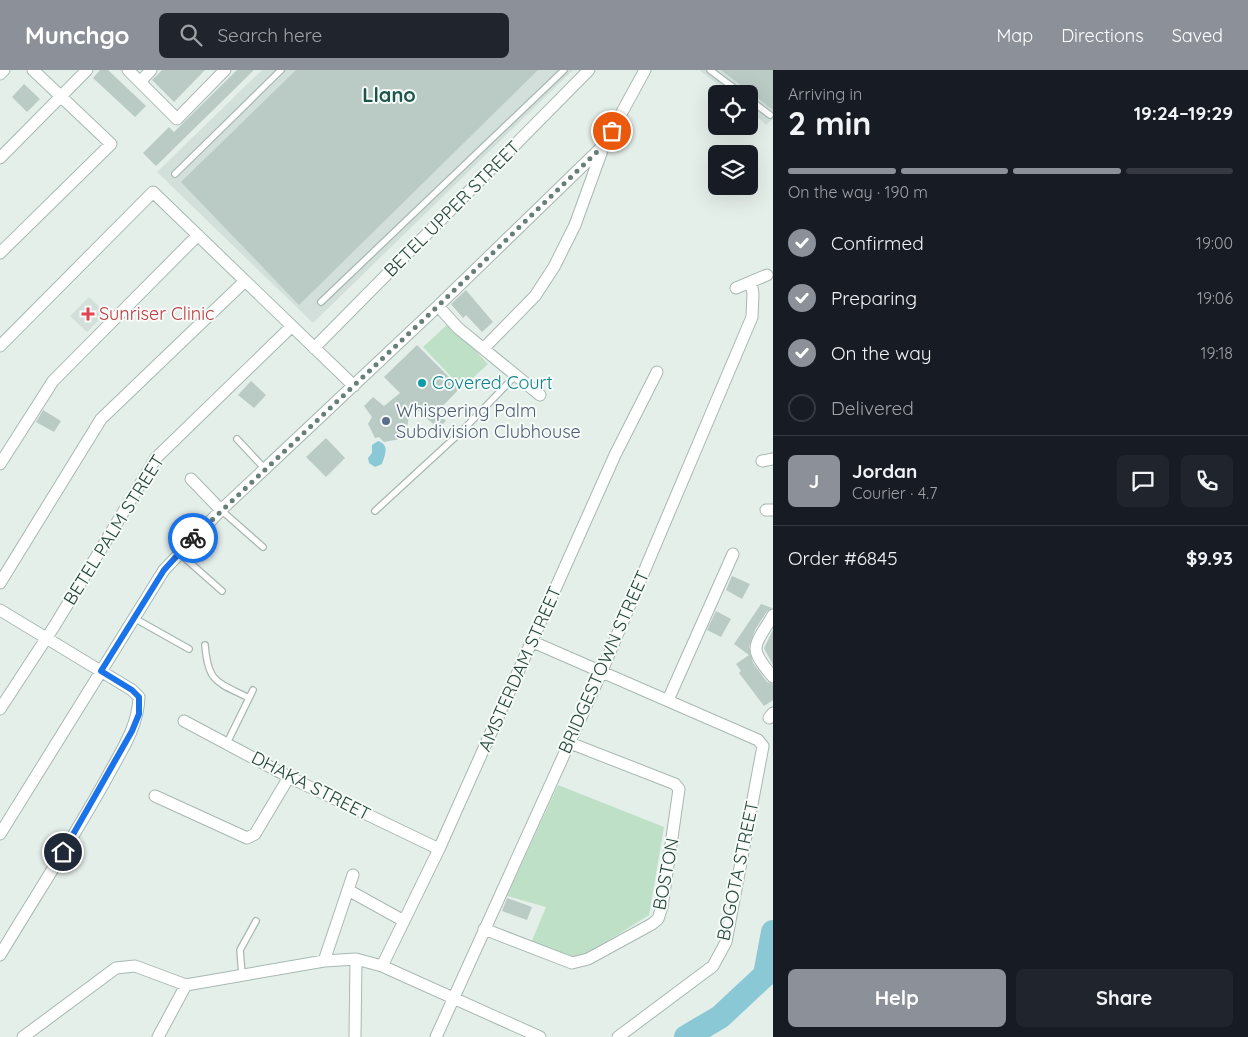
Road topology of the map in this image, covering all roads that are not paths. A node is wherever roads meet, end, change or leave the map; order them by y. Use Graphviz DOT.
graph roads {
  1 [pos="4,70"];
  2 [pos="32,70"];
  3 [pos="86,70"];
  4 [pos="128,70"];
  5 [pos="152,70"];
  6 [pos="225,70"];
  7 [pos="281,70"];
  8 [pos="564,70"];
  9 [pos="589,70"];
  10 [pos="645,70"];
  11 [pos="710,70"];
  12 [pos="0,74"];
  13 [pos="140,82"];
  14 [pos="730,85"];
  15 [pos="61,97"];
  16 [pos="758,106"];
  17 [pos="770,115"];
  18 [pos="604,145"];
  19 [pos="0,158"];
  20 [pos="174,174"];
  21 [pos="198,235"];
  22 [pos="0,253"];
  23 [pos="767,275"];
  24 [pos="245,281"];
  25 [pos="751,282"];
  26 [pos="736,288"];
  27 [pos="321,302"];
  28 [pos="438,306"];
  29 [pos="292,326"];
  30 [pos="0,346"];
  31 [pos="314,348"];
  32 [pos="484,348"];
  33 [pos="657,372"];
  34 [pos="516,375"];
  35 [pos="354,386"];
  36 [pos="540,395"];
  37 [pos="237,439"];
  38 [pos="0,464"];
  39 [pos="265,469"];
  40 [pos="191,479"];
  41 [pos="221,510"];
  42 [pos="375,512"];
  43 [pos="263,548"];
  44 [pos="179,553"];
  45 [pos="733,554"];
  46 [pos="0,583"];
  47 [pos="222,591"];
  48 [pos="0,610"];
  49 [pos="773,615"];
  50 [pos="132,618"];
  51 [pos="46,638"];
  52 [pos="533,642"];
  53 [pos="205,645"];
  54 [pos="189,649"];
  55 [pos="101,671"];
  56 [pos="601,673"];
  57 [pos="773,677"];
  58 [pos="253,690"];
  59 [pos="249,698"];
  60 [pos="668,700"];
  61 [pos="0,709"];
  62 [pos="184,721"];
  63 [pos="227,743"];
  64 [pos="570,743"];
  65 [pos="289,777"];
  66 [pos="155,796"];
  67 [pos="0,834"];
  68 [pos="439,849"];
  69 [pos="353,875"];
  70 [pos="348,890"];
  71 [pos="256,921"];
  72 [pos="404,921"];
  73 [pos="484,929"];
  74 [pos="0,955"];
  75 [pos="356,959"];
  76 [pos="324,961"];
  77 [pos="382,966"];
  78 [pos="242,975"];
  79 [pos="186,985"];
  80 [pos="454,998"];
  81 [pos="23,1037"];
  82 [pos="158,1037"];
  83 [pos="355,1037"];
  84 [pos="436,1037"];
  85 [pos="540,1037"];
  86 [pos="618,1037"];
  1 -- 12 [label="street"];
  2 -- 15 [label="street"];
  3 -- 15 [label="street"];
  4 -- 13 [label="street"];
  5 -- 13 [label="street"];
  6 -- 13 [label="street"];
  7 -- 20 [label="lane"];
  8 -- 27 [label="lane"];
  9 -- 31 [label="street, BETEL UPPER STREET"];
  10 -- 18 [label="street"];
  11 -- 14 [label="lane"];
  15 -- 19 [label="street"];
  15 -- 22 [label="street"];
  16 -- 17 [label="lane"];
  18 -- 28 [label="street"];
  18 -- 32 [label="street"];
  21 -- 24 [label="street"];
  21 -- 30 [label="street"];
  21 -- 38 [label="street"];
  23 -- 25 [label="street"];
  24 -- 29 [label="street"];
  24 -- 46 [label="street"];
  25 -- 26 [label="street"];
  25 -- 56 [label="street, BRIDGESTOWN STREET"];
  28 -- 32 [label="street"];
  28 -- 35 [label="street"];
  29 -- 31 [label="street"];
  29 -- 51 [label="street, BETEL PALM STREET"];
  31 -- 35 [label="street"];
  32 -- 34 [label="street"];
  33 -- 52 [label="street, AMSTERDAM STREET"];
  34 -- 36 [label="street"];
  34 -- 42 [label="lane"];
  35 -- 39 [label="street"];
  37 -- 39 [label="lane"];
  39 -- 41 [label="street"];
  40 -- 41 [label="street"];
  41 -- 43 [label="lane"];
  41 -- 44 [label="street"];
  44 -- 47 [label="lane"];
  44 -- 50 [label="street"];
  45 -- 60 [label="street"];
  48 -- 51 [label="street"];
  49 -- 57 [label="street"];
  50 -- 54 [label="lane"];
  50 -- 55 [label="street"];
  51 -- 55 [label="street"];
  51 -- 61 [label="street, BETEL PALM STREET"];
  52 -- 56 [label="street"];
  52 -- 68 [label="street, AMSTERDAM STREET"];
  53 -- 59 [label="lane"];
  55 -- 67 [label="street"];
  55 -- 74 [label="street"];
  56 -- 60 [label="street"];
  56 -- 64 [label="street, BRIDGESTOWN STREET"];
  58 -- 59 [label="lane"];
  59 -- 63 [label="lane"];
  60 -- 86 [label="street, BOGOTA STREET"];
  62 -- 63 [label="street, DHAKA STREET"];
  63 -- 65 [label="street, DHAKA STREET"];
  64 -- 73 [label="street, BRIDGESTOWN STREET"];
  64 -- 73 [label="street, BOSTON"];
  65 -- 66 [label="street"];
  65 -- 68 [label="street, DHAKA STREET"];
  68 -- 72 [label="street, AMSTERDAM STREET"];
  69 -- 70 [label="street"];
  70 -- 72 [label="street"];
  70 -- 76 [label="street"];
  71 -- 78 [label="lane"];
  72 -- 77 [label="street, AMSTERDAM STREET"];
  73 -- 80 [label="street, BRIDGESTOWN STREET"];
  75 -- 76 [label="street"];
  75 -- 77 [label="street"];
  75 -- 83 [label="street"];
  76 -- 78 [label="street"];
  77 -- 80 [label="street"];
  78 -- 79 [label="street"];
  79 -- 81 [label="street"];
  79 -- 82 [label="street"];
  80 -- 84 [label="street, BRIDGESTOWN STREET"];
  80 -- 85 [label="street"];
}
